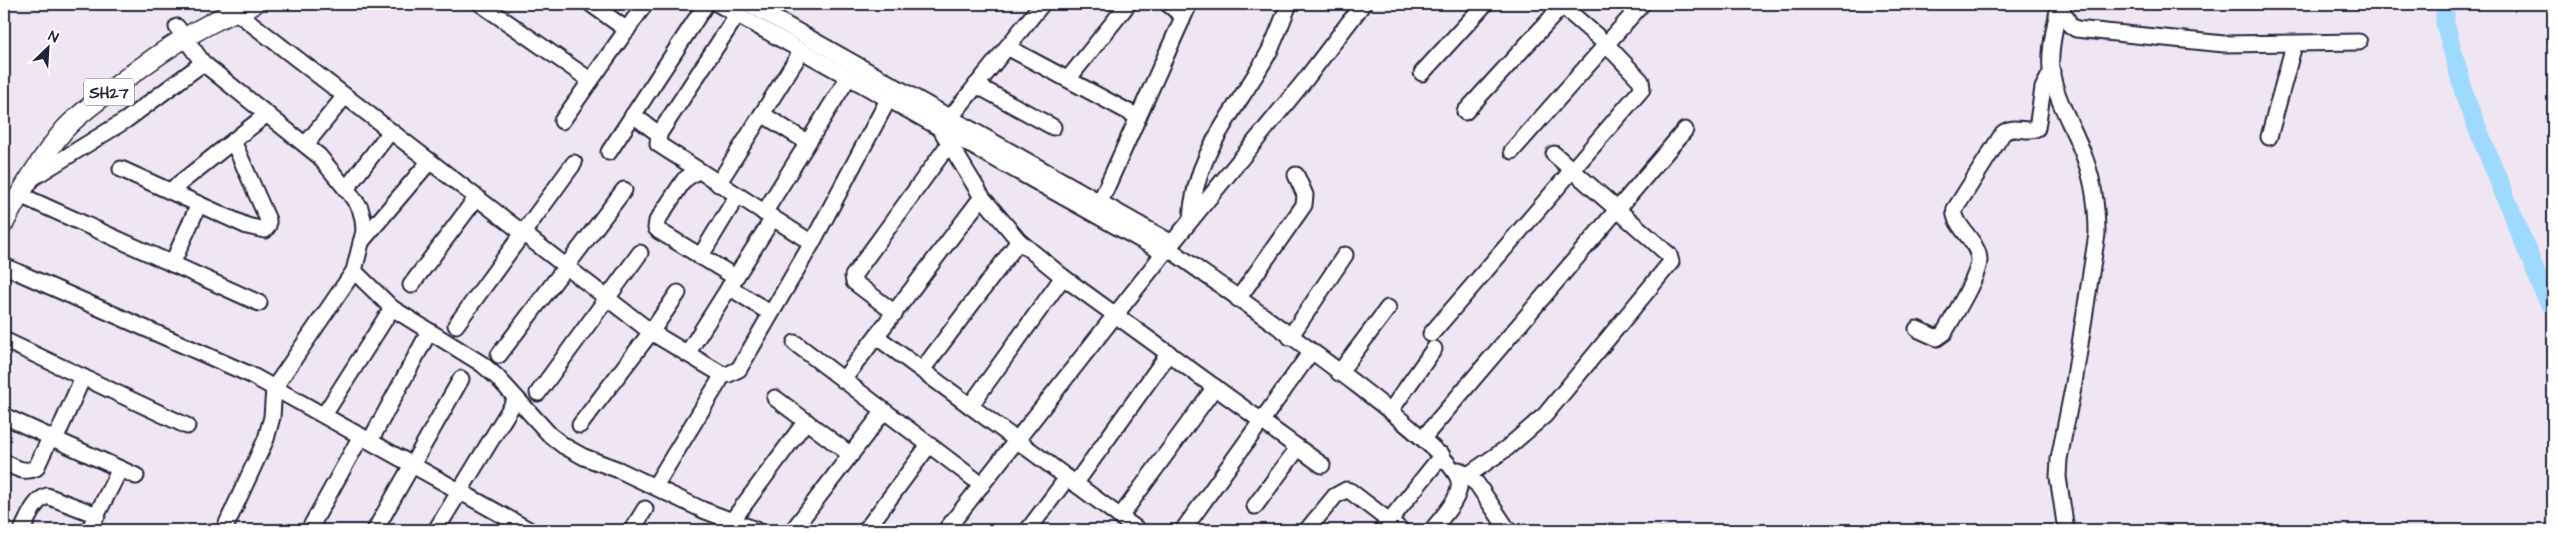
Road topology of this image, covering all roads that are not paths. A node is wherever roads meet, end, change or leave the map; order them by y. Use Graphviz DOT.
graph roads {
  1 [pos="254,4"];
  2 [pos="481,4"];
  3 [pos="591,4"];
  4 [pos="645,4"];
  5 [pos="706,4"];
  6 [pos="718,4"];
  7 [pos="749,4"];
  8 [pos="1042,4"];
  9 [pos="1128,4"];
  10 [pos="1168,4"];
  11 [pos="1289,4"];
  12 [pos="1363,4"];
  13 [pos="1485,4"];
  14 [pos="1562,4"];
  15 [pos="1642,4"];
  16 [pos="2059,4"];
  17 [pos="229,7"];
  18 [pos="1186,10"];
  19 [pos="737,15"];
  20 [pos="627,30"];
  21 [pos="180,33"];
  22 [pos="2359,42"];
  23 [pos="1606,44"];
  24 [pos="2294,45"];
  25 [pos="1007,47"];
  26 [pos="801,52"];
  27 [pos="203,63"];
  28 [pos="2052,71"];
  29 [pos="1422,74"];
  30 [pos="848,78"];
  31 [pos="1068,79"];
  32 [pos="590,80"];
  33 [pos="976,85"];
  34 [pos="345,96"];
  35 [pos="888,100"];
  36 [pos="1465,112"];
  37 [pos="267,114"];
  38 [pos="762,114"];
  39 [pos="633,115"];
  40 [pos="1138,117"];
  41 [pos="562,121"];
  42 [pos="945,123"];
  43 [pos="1053,127"];
  44 [pos="1684,130"];
  45 [pos="390,132"];
  46 [pos="659,134"];
  47 [pos="2269,137"];
  48 [pos="233,140"];
  49 [pos="807,142"];
  50 [pos="306,144"];
  51 [pos="949,144"];
  52 [pos="1512,151"];
  53 [pos="609,152"];
  54 [pos="1554,154"];
  55 [pos="428,162"];
  56 [pos="574,163"];
  57 [pos="121,168"];
  58 [pos="697,171"];
  59 [pos="1573,171"];
  60 [pos="1296,175"];
  61 [pos="718,184"];
  62 [pos="346,189"];
  63 [pos="624,190"];
  64 [pos="170,191"];
  65 [pos="17,192"];
  66 [pos="737,196"];
  67 [pos="476,197"];
  68 [pos="982,197"];
  69 [pos="1100,202"];
  70 [pos="199,204"];
  71 [pos="1616,209"];
  72 [pos="768,216"];
  73 [pos="1191,220"];
  74 [pos="4,223"];
  75 [pos="523,232"];
  76 [pos="1019,241"];
  77 [pos="361,242"];
  78 [pos="812,243"];
  79 [pos="1168,248"];
  80 [pos="640,253"];
  81 [pos="1345,256"];
  82 [pos="700,257"];
  83 [pos="172,264"];
  84 [pos="4,266"];
  85 [pos="566,266"];
  86 [pos="354,271"];
  87 [pos="1063,277"];
  88 [pos="732,282"];
  89 [pos="412,284"];
  90 [pos="678,293"];
  91 [pos="607,298"];
  92 [pos="1238,299"];
  93 [pos="259,303"];
  94 [pos="392,308"];
  95 [pos="1388,308"];
  96 [pos="770,313"];
  97 [pos="895,313"];
  98 [pos="1116,314"];
  99 [pos="456,325"];
  100 [pos="1917,329"];
  101 [pos="429,332"];
  102 [pos="651,332"];
  103 [pos="877,337"];
  104 [pos="1290,337"];
  105 [pos="4,340"];
  106 [pos="795,343"];
  107 [pos="1311,352"];
  108 [pos="1170,353"];
  109 [pos="687,354"];
  110 [pos="499,355"];
  111 [pos="922,370"];
  112 [pos="1339,373"];
  113 [pos="723,375"];
  114 [pos="83,377"];
  115 [pos="461,379"];
  116 [pos="843,380"];
  117 [pos="1215,387"];
  118 [pos="274,388"];
  119 [pos="538,393"];
  120 [pos="775,398"];
  121 [pos="516,399"];
  122 [pos="970,406"];
  123 [pos="1391,410"];
  124 [pos="884,411"];
  125 [pos="324,415"];
  126 [pos="4,416"];
  127 [pos="806,422"];
  128 [pos="1263,422"];
  129 [pos="580,425"];
  130 [pos="188,426"];
  131 [pos="366,438"];
  132 [pos="1423,438"];
  133 [pos="53,439"];
  134 [pos="1016,441"];
  135 [pos="930,445"];
  136 [pos="1298,448"];
  137 [pos="850,455"];
  138 [pos="1446,460"];
  139 [pos="4,462"];
  140 [pos="412,465"];
  141 [pos="1322,465"];
  142 [pos="120,469"];
  143 [pos="136,476"];
  144 [pos="1472,480"];
  145 [pos="1071,481"];
  146 [pos="982,485"];
  147 [pos="655,486"];
  148 [pos="458,492"];
  149 [pos="1255,506"];
  150 [pos="644,509"];
  151 [pos="97,515"];
  152 [pos="1120,517"];
  153 [pos="732,521"];
  154 [pos="505,525"];
  155 [pos="1391,527"];
  156 [pos="22,530"];
  157 [pos="89,530"];
  158 [pos="224,530"];
  159 [pos="309,530"];
  160 [pos="375,530"];
  161 [pos="436,530"];
  162 [pos="528,530"];
  163 [pos="632,530"];
  164 [pos="756,530"];
  165 [pos="793,530"];
  166 [pos="866,530"];
  167 [pos="946,530"];
  168 [pos="1028,530"];
  169 [pos="1138,530"];
  170 [pos="1183,530"];
  171 [pos="1307,530"];
  172 [pos="1432,530"];
  173 [pos="1508,530"];
  174 [pos="2066,530"];
  1 -- 17 [label="main road, SH27"];
  2 -- 32 [label="street"];
  3 -- 20 [label="street"];
  4 -- 20 [label="street"];
  5 -- 39 [label="street"];
  6 -- 19 [label="street"];
  7 -- 42 [label="street"];
  8 -- 25 [label="street"];
  9 -- 31 [label="street"];
  10 -- 18 [label="street"];
  11 -- 73 [label="street"];
  12 -- 73 [label="street"];
  13 -- 29 [label="street"];
  14 -- 23 [label="street"];
  14 -- 36 [label="street"];
  15 -- 23 [label="street"];
  16 -- 24 [label="street"];
  16 -- 28 [label="street"];
  17 -- 21 [label="main road, SH27"];
  17 -- 34 [label="street"];
  18 -- 40 [label="street"];
  19 -- 26 [label="street"];
  19 -- 46 [label="street"];
  20 -- 32 [label="street"];
  21 -- 27 [label="street"];
  21 -- 65 [label="main road, SH27"];
  21 -- 65 [label="main road, SH27"];
  22 -- 24 [label="street"];
  23 -- 52 [label="street"];
  23 -- 59 [label="street"];
  24 -- 47 [label="street"];
  25 -- 31 [label="street"];
  25 -- 33 [label="street"];
  26 -- 30 [label="street"];
  26 -- 38 [label="street"];
  27 -- 37 [label="street"];
  27 -- 65 [label="street"];
  28 -- 100 [label="street"];
  28 -- 174 [label="street"];
  30 -- 35 [label="street"];
  30 -- 49 [label="street"];
  31 -- 40 [label="street"];
  32 -- 41 [label="street"];
  33 -- 42 [label="street"];
  33 -- 43 [label="street"];
  34 -- 45 [label="street"];
  34 -- 50 [label="street"];
  35 -- 42 [label="street"];
  35 -- 78 [label="street"];
  37 -- 48 [label="street"];
  37 -- 50 [label="street"];
  38 -- 49 [label="street"];
  38 -- 61 [label="street"];
  39 -- 46 [label="street"];
  39 -- 53 [label="street"];
  40 -- 69 [label="street"];
  42 -- 51 [label="street"];
  42 -- 69 [label="street"];
  42 -- 79 [label="street"];
  44 -- 71 [label="street"];
  45 -- 55 [label="street"];
  45 -- 62 [label="street"];
  46 -- 58 [label="street"];
  48 -- 64 [label="street"];
  48 -- 70 [label="street"];
  49 -- 72 [label="street"];
  50 -- 62 [label="street"];
  51 -- 68 [label="street"];
  51 -- 97 [label="street"];
  54 -- 59 [label="street"];
  55 -- 67 [label="street"];
  55 -- 77 [label="street"];
  56 -- 75 [label="street"];
  57 -- 64 [label="street"];
  58 -- 61 [label="street"];
  58 -- 82 [label="street"];
  59 -- 71 [label="street"];
  59 -- 123 [label="street"];
  60 -- 92 [label="street"];
  61 -- 66 [label="street"];
  62 -- 77 [label="street"];
  63 -- 85 [label="street"];
  64 -- 70 [label="street"];
  65 -- 74 [label="main road, SH27"];
  65 -- 83 [label="street"];
  66 -- 72 [label="street"];
  66 -- 82 [label="street"];
  67 -- 75 [label="street"];
  67 -- 89 [label="street"];
  68 -- 76 [label="street"];
  68 -- 97 [label="street"];
  69 -- 79 [label="street"];
  70 -- 83 [label="street"];
  71 -- 132 [label="street"];
  71 -- 144 [label="street"];
  72 -- 78 [label="street"];
  72 -- 88 [label="street"];
  73 -- 79 [label="street"];
  75 -- 85 [label="street"];
  75 -- 99 [label="street"];
  76 -- 87 [label="street"];
  76 -- 111 [label="street"];
  77 -- 86 [label="street"];
  78 -- 96 [label="street"];
  79 -- 92 [label="street"];
  79 -- 98 [label="street"];
  80 -- 91 [label="street"];
  81 -- 104 [label="street"];
  82 -- 88 [label="street"];
  83 -- 93 [label="street"];
  84 -- 118 [label="street"];
  85 -- 91 [label="street"];
  85 -- 110 [label="street"];
  86 -- 94 [label="street"];
  86 -- 118 [label="street"];
  87 -- 98 [label="street"];
  87 -- 122 [label="street"];
  88 -- 96 [label="street"];
  88 -- 109 [label="street"];
  90 -- 102 [label="street"];
  91 -- 102 [label="street"];
  91 -- 119 [label="street"];
  92 -- 104 [label="street"];
  94 -- 101 [label="street"];
  94 -- 125 [label="street"];
  95 -- 112 [label="street"];
  96 -- 113 [label="street"];
  97 -- 103 [label="street"];
  98 -- 108 [label="street"];
  98 -- 134 [label="street"];
  101 -- 121 [label="street"];
  101 -- 131 [label="street"];
  102 -- 109 [label="street"];
  102 -- 129 [label="street"];
  103 -- 111 [label="street"];
  103 -- 116 [label="street"];
  104 -- 107 [label="street"];
  105 -- 114 [label="street"];
  106 -- 116 [label="street"];
  107 -- 112 [label="street"];
  107 -- 128 [label="street"];
  108 -- 117 [label="street"];
  108 -- 145 [label="street"];
  109 -- 113 [label="street"];
  111 -- 122 [label="street"];
  112 -- 123 [label="street"];
  113 -- 147 [label="street"];
  114 -- 130 [label="street"];
  114 -- 133 [label="street"];
  115 -- 140 [label="street"];
  116 -- 124 [label="street"];
  117 -- 128 [label="street"];
  117 -- 152 [label="street"];
  118 -- 125 [label="street"];
  118 -- 158 [label="street"];
  120 -- 127 [label="street"];
  121 -- 147 [label="street"];
  121 -- 148 [label="street"];
  122 -- 134 [label="street"];
  123 -- 132 [label="street"];
  124 -- 135 [label="street"];
  124 -- 137 [label="street"];
  125 -- 131 [label="street"];
  126 -- 133 [label="street"];
  127 -- 137 [label="street"];
  127 -- 153 [label="street"];
  128 -- 136 [label="street"];
  128 -- 170 [label="street"];
  131 -- 140 [label="street"];
  131 -- 159 [label="street"];
  132 -- 138 [label="street"];
  133 -- 139 [label="street"];
  133 -- 142 [label="street"];
  134 -- 145 [label="street"];
  134 -- 146 [label="street"];
  135 -- 146 [label="street"];
  135 -- 166 [label="street"];
  136 -- 141 [label="street"];
  136 -- 149 [label="street"];
  137 -- 165 [label="street"];
  138 -- 144 [label="street"];
  138 -- 155 [label="street"];
  138 -- 172 [label="street"];
  140 -- 148 [label="street"];
  140 -- 160 [label="street"];
  142 -- 143 [label="street"];
  142 -- 151 [label="street"];
  144 -- 173 [label="street"];
  145 -- 152 [label="street"];
  145 -- 168 [label="street"];
  146 -- 167 [label="street"];
  147 -- 153 [label="street"];
  148 -- 154 [label="street"];
  148 -- 161 [label="street"];
  150 -- 163 [label="street"];
  151 -- 156 [label="street"];
  151 -- 157 [label="street"];
  152 -- 169 [label="street"];
  153 -- 164 [label="street"];
  154 -- 162 [label="street"];
  155 -- 171 [label="street"];
}
